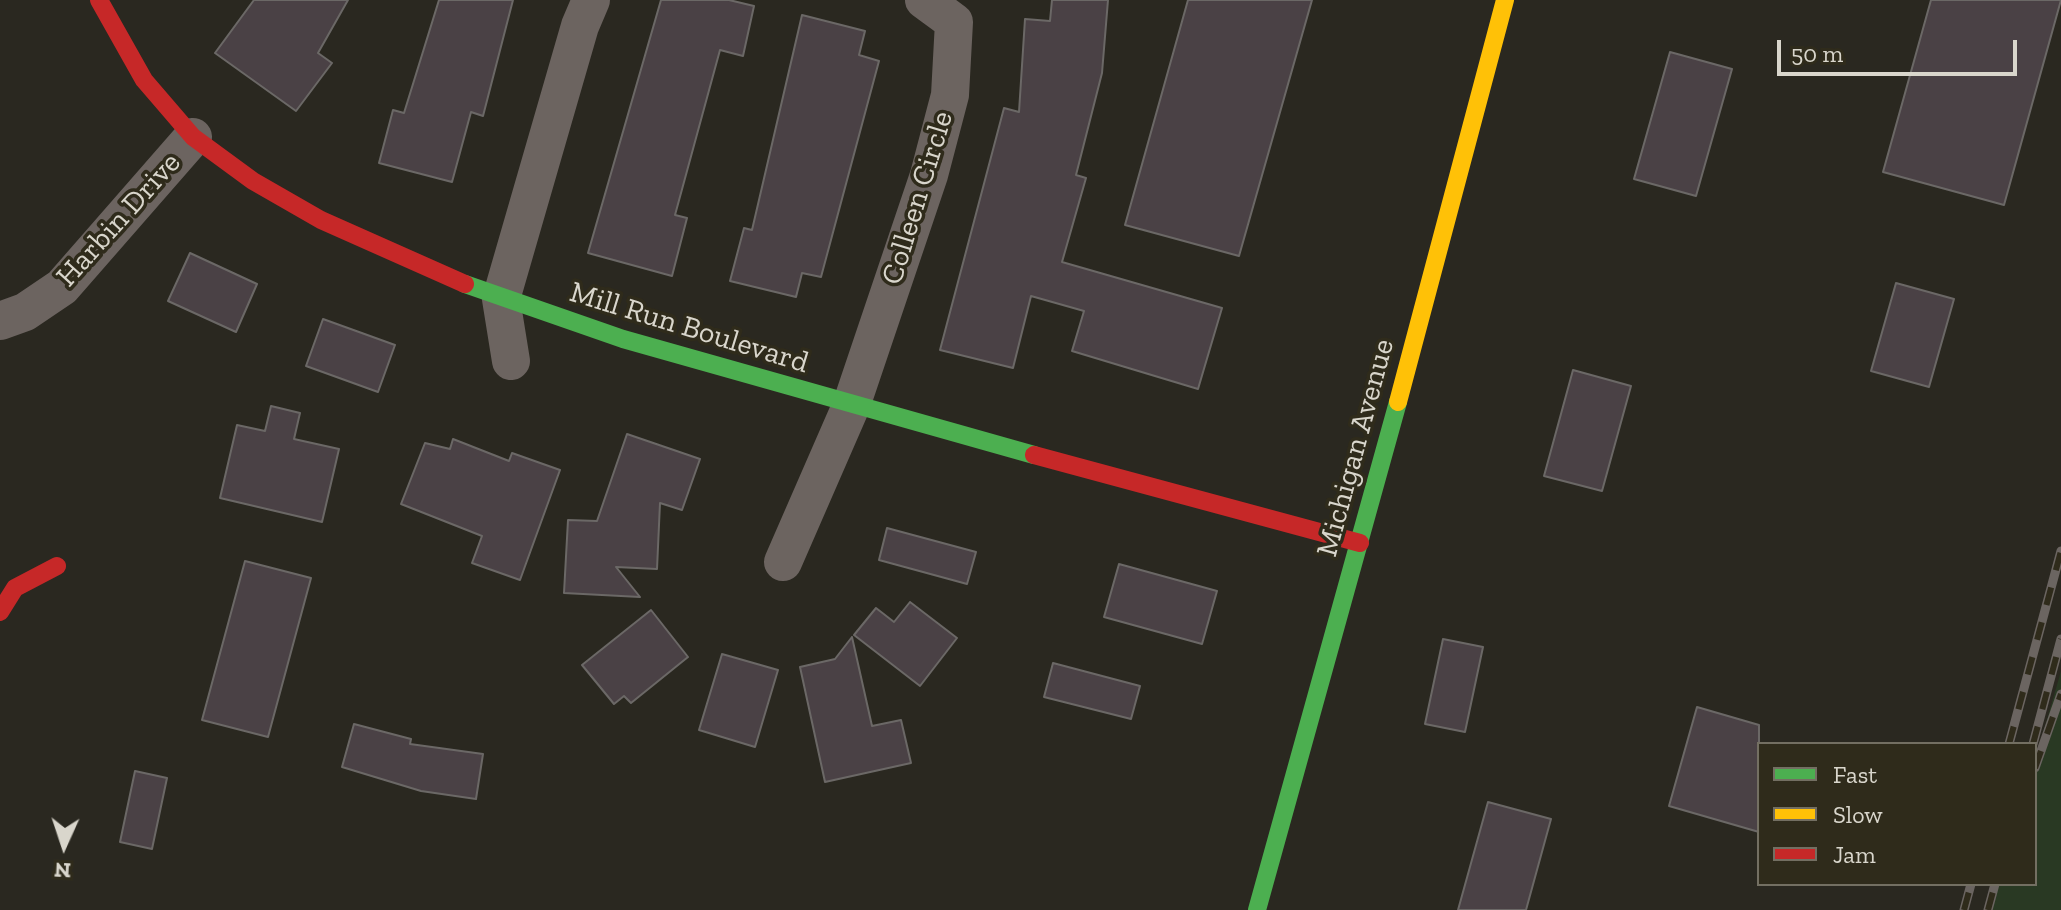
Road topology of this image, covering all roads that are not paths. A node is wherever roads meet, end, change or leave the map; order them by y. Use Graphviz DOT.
graph roads {
  1 [pos="99,0"];
  2 [pos="591,0"];
  3 [pos="924,0"];
  4 [pos="1505,0"];
  5 [pos="193,137"];
  6 [pos="501,299"];
  7 [pos="0,321"];
  8 [pos="511,361"];
  9 [pos="851,406"];
  10 [pos="1360,543"];
  11 [pos="783,562"];
  12 [pos="57,566"];
  13 [pos="0,612"];
  14 [pos="1257,910"];
  1 -- 5 [label="street, Mill Run Boulevard"];
  2 -- 6 [label="street"];
  3 -- 9 [label="street, Colleen Circle"];
  4 -- 10 [label="street, Michigan Avenue"];
  5 -- 6 [label="street, Mill Run Boulevard"];
  5 -- 7 [label="street, Harbin Drive"];
  6 -- 8 [label="street"];
  6 -- 9 [label="street, Mill Run Boulevard"];
  9 -- 10 [label="street, Mill Run Boulevard"];
  9 -- 11 [label="street"];
  10 -- 14 [label="street, Michigan Avenue"];
  12 -- 13 [label="street"];
}
